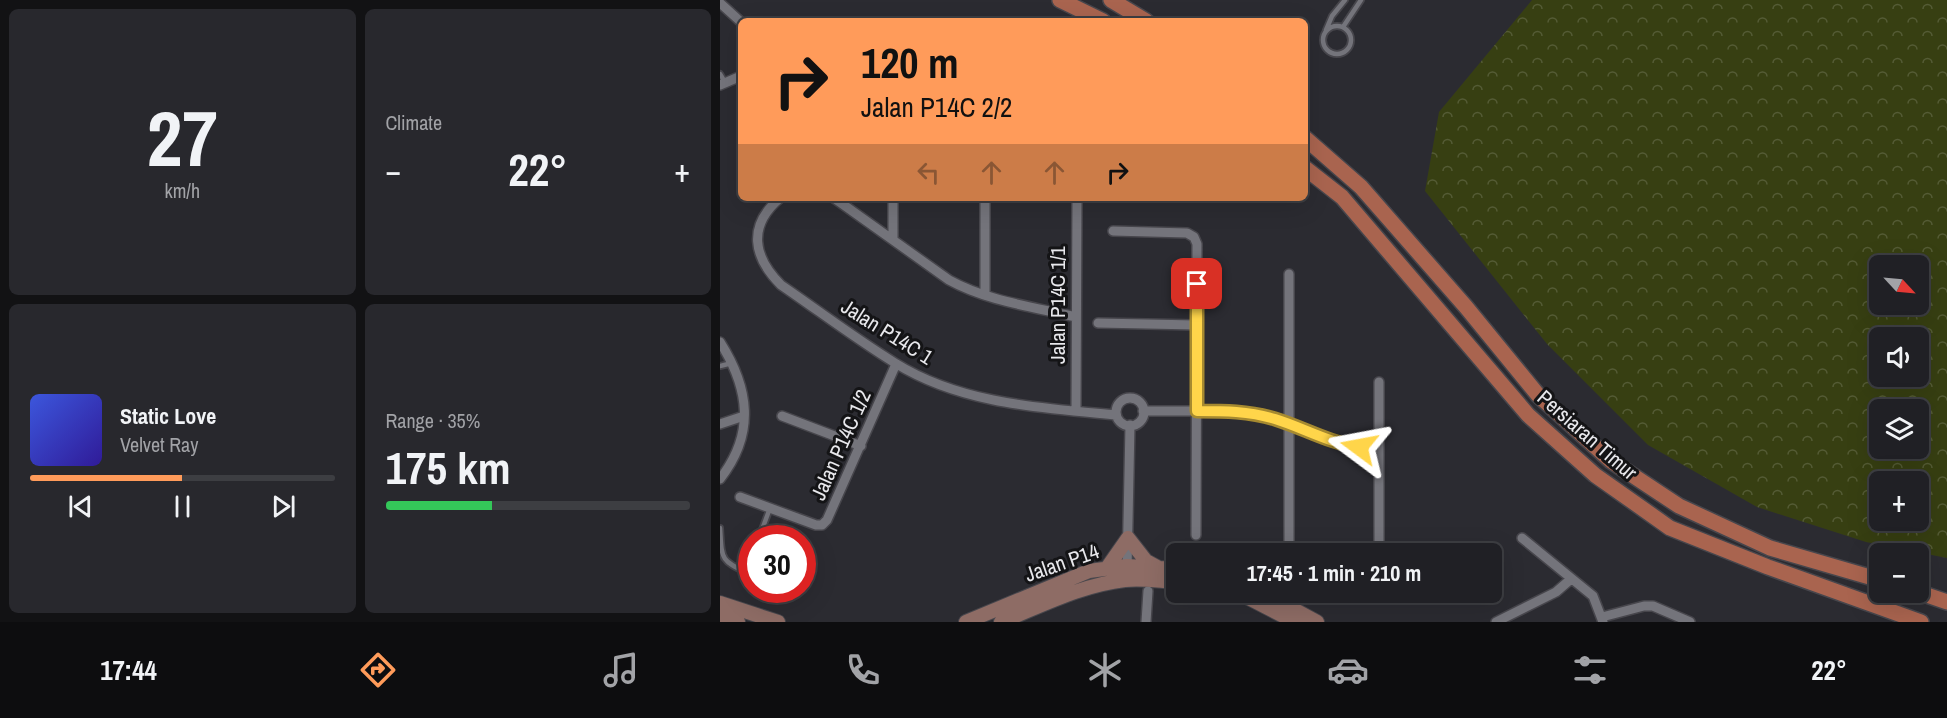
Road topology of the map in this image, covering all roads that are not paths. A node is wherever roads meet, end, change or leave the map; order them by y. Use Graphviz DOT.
graph roads {
  1 [pos="1060,0"];
  2 [pos="1111,0"];
  3 [pos="1346,0"];
  4 [pos="1361,0"];
  5 [pos="720,3"];
  6 [pos="1098,18"];
  7 [pos="1141,18"];
  8 [pos="738,19"];
  9 [pos="1343,27"];
  10 [pos="1326,30"];
  11 [pos="720,74"];
  12 [pos="738,77"];
  13 [pos="723,84"];
  14 [pos="1308,141"];
  15 [pos="1308,170"];
  16 [pos="777,201"];
  17 [pos="838,201"];
  18 [pos="893,201"];
  19 [pos="985,201"];
  20 [pos="1077,201"];
  21 [pos="1113,231"];
  22 [pos="893,240"];
  23 [pos="1289,274"];
  24 [pos="985,295"];
  25 [pos="1076,316"];
  26 [pos="1098,323"];
  27 [pos="1196,325"];
  28 [pos="720,342"];
  29 [pos="732,363"];
  30 [pos="896,364"];
  31 [pos="720,366"];
  32 [pos="1379,382"];
  33 [pos="1076,411"];
  34 [pos="1143,411"];
  35 [pos="1197,411"];
  36 [pos="1116,415"];
  37 [pos="744,416"];
  38 [pos="782,416"];
  39 [pos="720,424"];
  40 [pos="1288,424"];
  41 [pos="1130,425"];
  42 [pos="861,446"];
  43 [pos="1379,451"];
  44 [pos="720,478"];
  45 [pos="740,497"];
  46 [pos="770,508"];
  47 [pos="764,525"];
  48 [pos="720,528"];
  49 [pos="1196,535"];
  50 [pos="1128,538"];
  51 [pos="1521,538"];
  52 [pos="1289,543"];
  53 [pos="1379,543"];
  54 [pos="1158,567"];
  55 [pos="738,568"];
  56 [pos="1107,568"];
  57 [pos="1166,568"];
  58 [pos="1127,573"];
  59 [pos="1869,577"];
  60 [pos="1571,579"];
  61 [pos="1166,581"];
  62 [pos="1148,591"];
  63 [pos="1929,596"];
  64 [pos="1947,602"];
  65 [pos="720,603"];
  66 [pos="1258,603"];
  67 [pos="1282,603"];
  68 [pos="720,616"];
  69 [pos="1602,620"];
  70 [pos="738,622"];
  71 [pos="778,622"];
  72 [pos="966,622"];
  73 [pos="1001,622"];
  74 [pos="1146,622"];
  75 [pos="1295,622"];
  76 [pos="1317,622"];
  77 [pos="1496,622"];
  78 [pos="1690,622"];
  79 [pos="1921,622"];
  1 -- 6 [label="main road"];
  2 -- 7 [label="main road"];
  3 -- 10 [label="lane"];
  4 -- 9 [label="lane"];
  5 -- 8 [label="street"];
  9 -- 10 [label="lane"];
  9 -- 10 [label="lane"];
  11 -- 13 [label="lane"];
  12 -- 13 [label="street"];
  14 -- 59 [label="main road, Persiaran Timur"];
  15 -- 79 [label="main road, Persiaran Timur"];
  16 -- 30 [label="street, Jalan P14C 1"];
  17 -- 22 [label="street"];
  18 -- 22 [label="street"];
  19 -- 24 [label="street"];
  20 -- 25 [label="street, Jalan P14C 1/1"];
  21 -- 27 [label="street"];
  22 -- 24 [label="street"];
  23 -- 40 [label="street"];
  24 -- 25 [label="street"];
  25 -- 33 [label="street, Jalan P14C 1/1"];
  26 -- 27 [label="street"];
  27 -- 35 [label="street"];
  28 -- 29 [label="street"];
  29 -- 31 [label="lane"];
  29 -- 37 [label="street"];
  30 -- 33 [label="street, Jalan P14C 1"];
  30 -- 42 [label="street, Jalan P14C 1/2"];
  32 -- 43 [label="street"];
  33 -- 36 [label="street, Jalan P14C 1"];
  34 -- 35 [label="street"];
  34 -- 36 [label="street"];
  34 -- 41 [label="street"];
  35 -- 40 [label="street"];
  35 -- 49 [label="street"];
  36 -- 41 [label="street"];
  37 -- 39 [label="street"];
  37 -- 44 [label="street"];
  38 -- 42 [label="street"];
  40 -- 43 [label="street"];
  40 -- 52 [label="street"];
  41 -- 50 [label="street"];
  42 -- 46 [label="street, Jalan P14C 1/2"];
  43 -- 53 [label="street"];
  45 -- 46 [label="street, Jalan P14C 1/2"];
  46 -- 47 [label="lane"];
  48 -- 55 [label="lane"];
  50 -- 54 [label="main road"];
  50 -- 56 [label="main road"];
  50 -- 58 [label="street"];
  51 -- 60 [label="street"];
  54 -- 57 [label="main road, Jalan P14"];
  54 -- 58 [label="main road, Jalan P14"];
  56 -- 58 [label="main road, Jalan P14"];
  56 -- 72 [label="main road, Jalan P14"];
  58 -- 61 [label="main road, Jalan P14"];
  58 -- 73 [label="main road, Jalan P14"];
  60 -- 69 [label="street"];
  60 -- 77 [label="street"];
  62 -- 74 [label="street"];
  63 -- 64 [label="main road"];
  65 -- 71 [label="main road"];
  66 -- 75 [label="main road"];
  67 -- 76 [label="main road"];
  68 -- 70 [label="main road"];
  69 -- 78 [label="street"];
}
